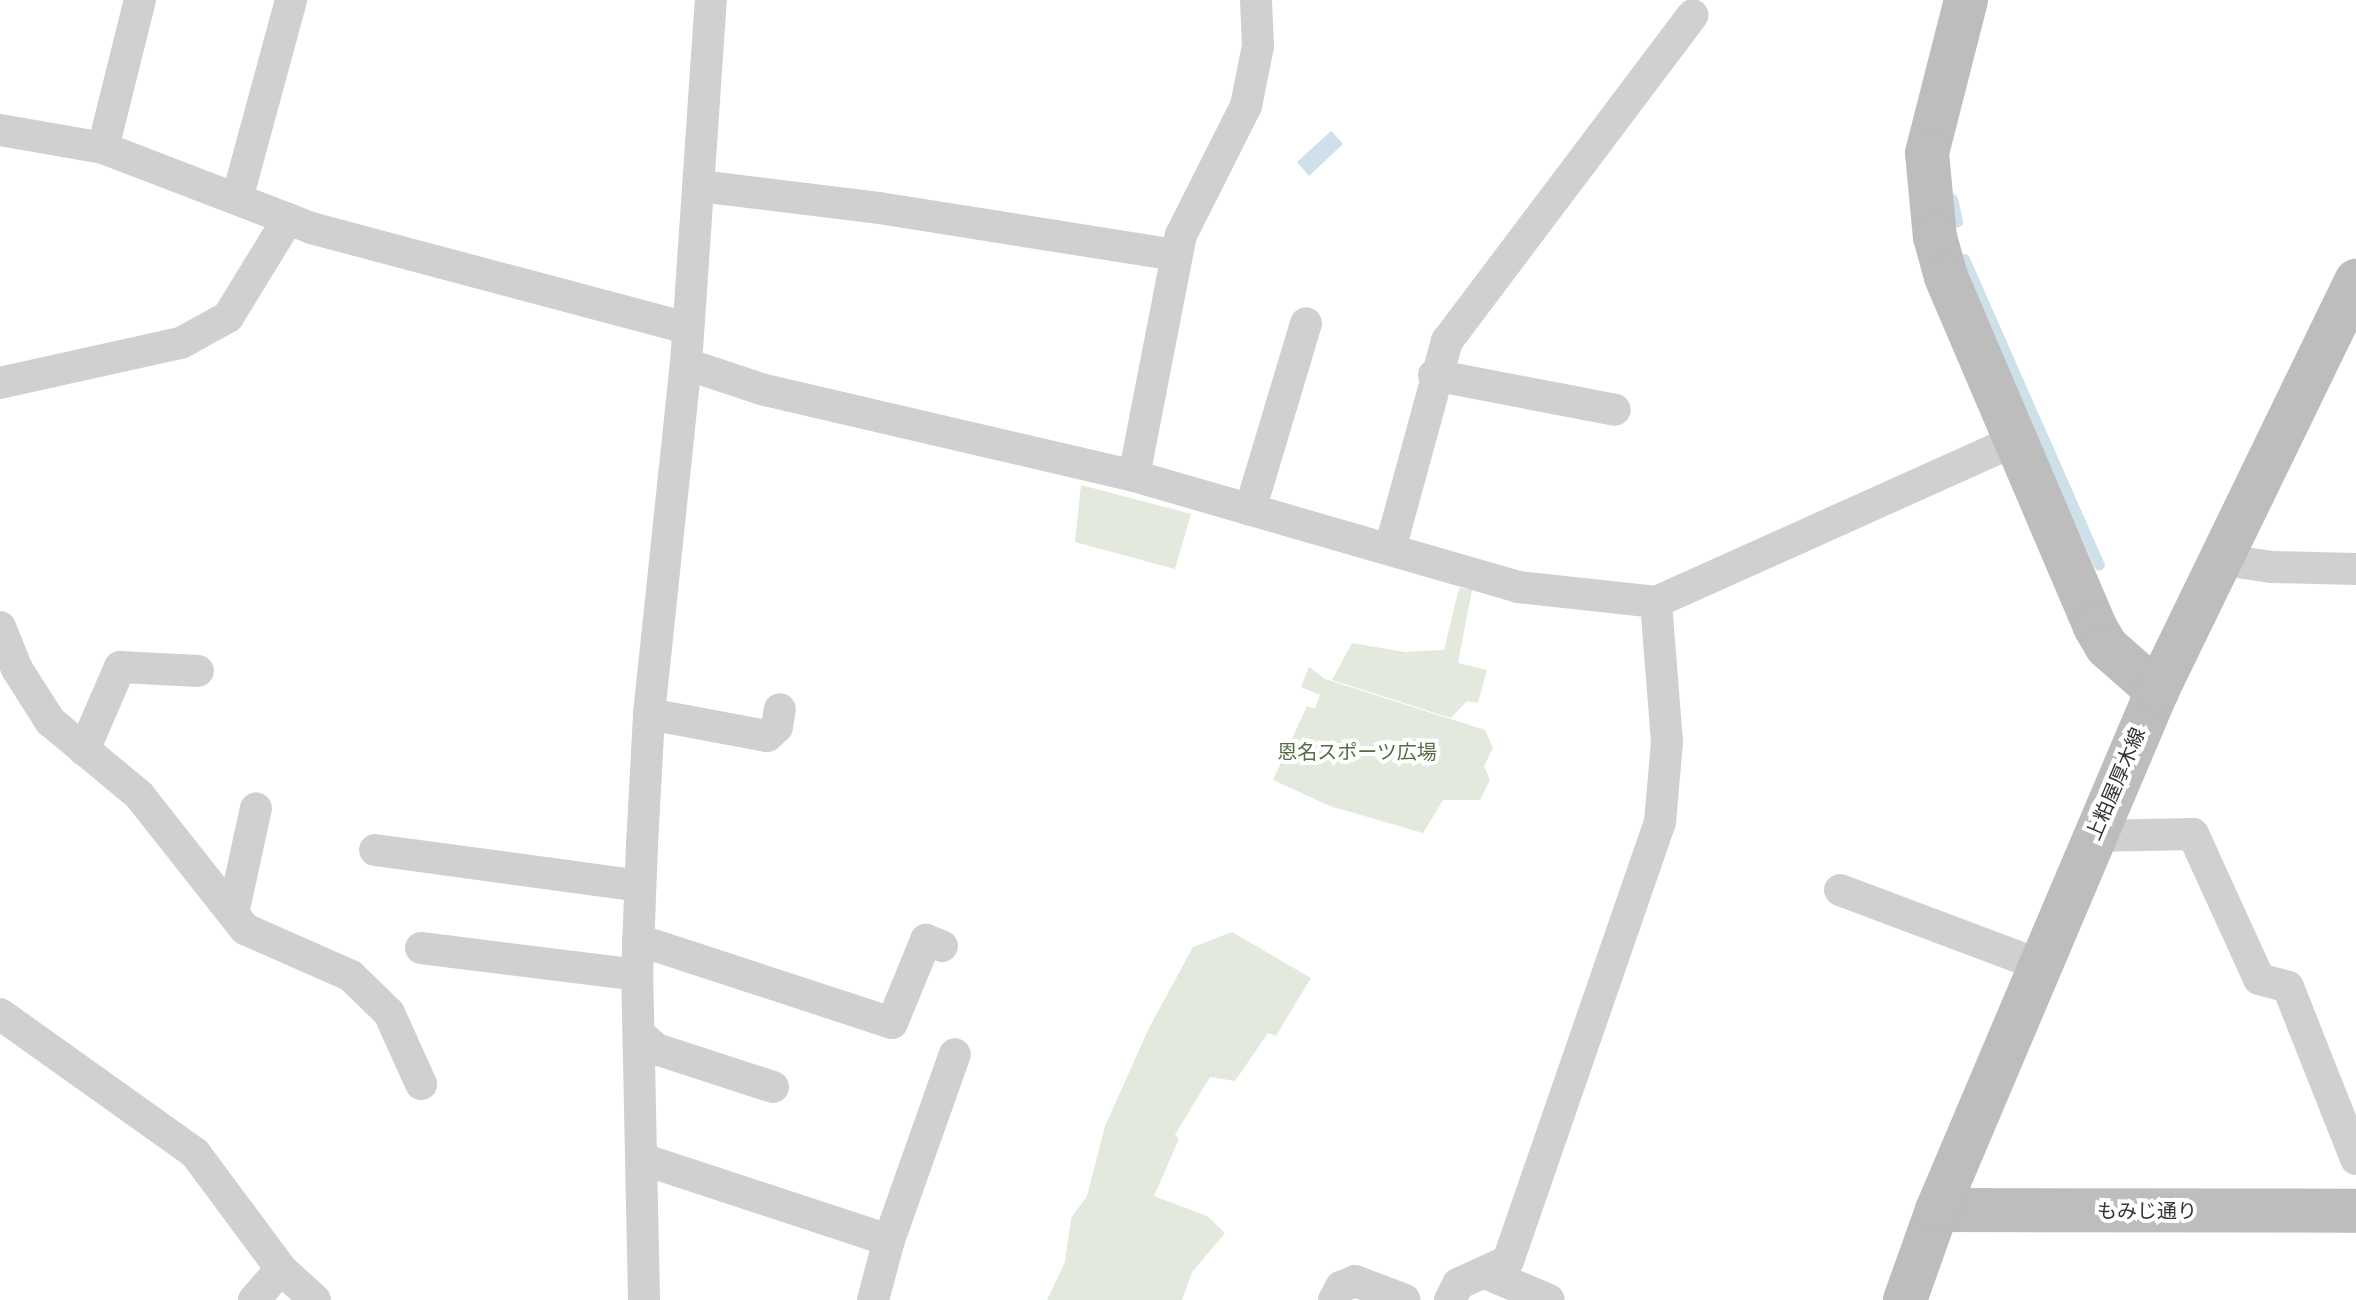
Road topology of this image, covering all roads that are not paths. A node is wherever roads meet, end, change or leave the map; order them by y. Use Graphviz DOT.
graph roads {
  1 [pos="140,0"];
  2 [pos="291,0"];
  3 [pos="711,0"];
  4 [pos="1256,0"];
  5 [pos="1966,0"];
  6 [pos="1688,37"];
  7 [pos="0,130"];
  8 [pos="103,148"];
  9 [pos="700,186"];
  10 [pos="237,199"];
  11 [pos="288,219"];
  12 [pos="1175,255"];
  13 [pos="2356,281"];
  14 [pos="1306,323"];
  15 [pos="687,328"];
  16 [pos="686,364"];
  17 [pos="1434,375"];
  18 [pos="0,383"];
  19 [pos="1615,410"];
  20 [pos="2019,439"];
  21 [pos="1134,476"];
  22 [pos="1250,510"];
  23 [pos="1390,549"];
  24 [pos="2217,559"];
  25 [pos="2356,569"];
  26 [pos="1656,602"];
  27 [pos="0,627"];
  28 [pos="198,671"];
  29 [pos="2157,691"];
  30 [pos="780,709"];
  31 [pos="649,714"];
  32 [pos="84,750"];
  33 [pos="256,808"];
  34 [pos="2094,836"];
  35 [pos="375,850"];
  36 [pos="640,886"];
  37 [pos="1840,890"];
  38 [pos="234,909"];
  39 [pos="638,940"];
  40 [pos="942,946"];
  41 [pos="421,948"];
  42 [pos="2040,965"];
  43 [pos="637,975"];
  44 [pos="0,1014"];
  45 [pos="639,1034"];
  46 [pos="955,1054"];
  47 [pos="421,1084"];
  48 [pos="773,1087"];
  49 [pos="642,1159"];
  50 [pos="2356,1159"];
  51 [pos="1937,1210"];
  52 [pos="2356,1211"];
  53 [pos="889,1240"];
  54 [pos="281,1269"];
  55 [pos="1485,1273"];
  56 [pos="254,1300"];
  57 [pos="315,1300"];
  58 [pos="644,1300"];
  59 [pos="873,1300"];
  60 [pos="1334,1300"];
  61 [pos="1405,1300"];
  62 [pos="1450,1300"];
  63 [pos="1549,1300"];
  64 [pos="1905,1300"];
  1 -- 8 [label="street"];
  2 -- 10 [label="street"];
  3 -- 9 [label="street"];
  4 -- 12 [label="street"];
  5 -- 20 [label="street"];
  6 -- 17 [label="street"];
  7 -- 8 [label="street"];
  8 -- 10 [label="street"];
  9 -- 12 [label="street"];
  9 -- 15 [label="street"];
  10 -- 11 [label="street"];
  11 -- 15 [label="street"];
  11 -- 18 [label="street"];
  12 -- 21 [label="street"];
  13 -- 24 [label="street, 上粕屋厚木線"];
  14 -- 22 [label="street"];
  15 -- 16 [label="street"];
  16 -- 21 [label="street"];
  16 -- 31 [label="street"];
  17 -- 19 [label="street"];
  17 -- 23 [label="street"];
  20 -- 26 [label="street"];
  20 -- 29 [label="street"];
  21 -- 22 [label="street"];
  22 -- 23 [label="street"];
  23 -- 26 [label="street"];
  24 -- 25 [label="street"];
  24 -- 29 [label="street, 上粕屋厚木線"];
  26 -- 55 [label="street"];
  27 -- 32 [label="street"];
  28 -- 32 [label="street"];
  29 -- 34 [label="street, 上粕屋厚木線"];
  30 -- 31 [label="street"];
  31 -- 36 [label="street"];
  32 -- 38 [label="street"];
  33 -- 38 [label="street"];
  34 -- 42 [label="street, 上粕屋厚木線"];
  34 -- 50 [label="street"];
  35 -- 36 [label="street"];
  36 -- 39 [label="street"];
  37 -- 42 [label="street"];
  38 -- 47 [label="street"];
  39 -- 40 [label="street"];
  39 -- 43 [label="street"];
  41 -- 43 [label="street"];
  42 -- 51 [label="street, 上粕屋厚木線"];
  43 -- 45 [label="street"];
  44 -- 54 [label="street"];
  45 -- 48 [label="street"];
  45 -- 49 [label="street"];
  46 -- 53 [label="street"];
  49 -- 53 [label="street"];
  49 -- 58 [label="street"];
  51 -- 52 [label="street, もみじ通り"];
  51 -- 64 [label="street, 上粕屋厚木線"];
  53 -- 59 [label="street"];
  54 -- 56 [label="street"];
  54 -- 57 [label="street"];
  55 -- 62 [label="street"];
  55 -- 63 [label="street"];
  60 -- 61 [label="street"];
}
